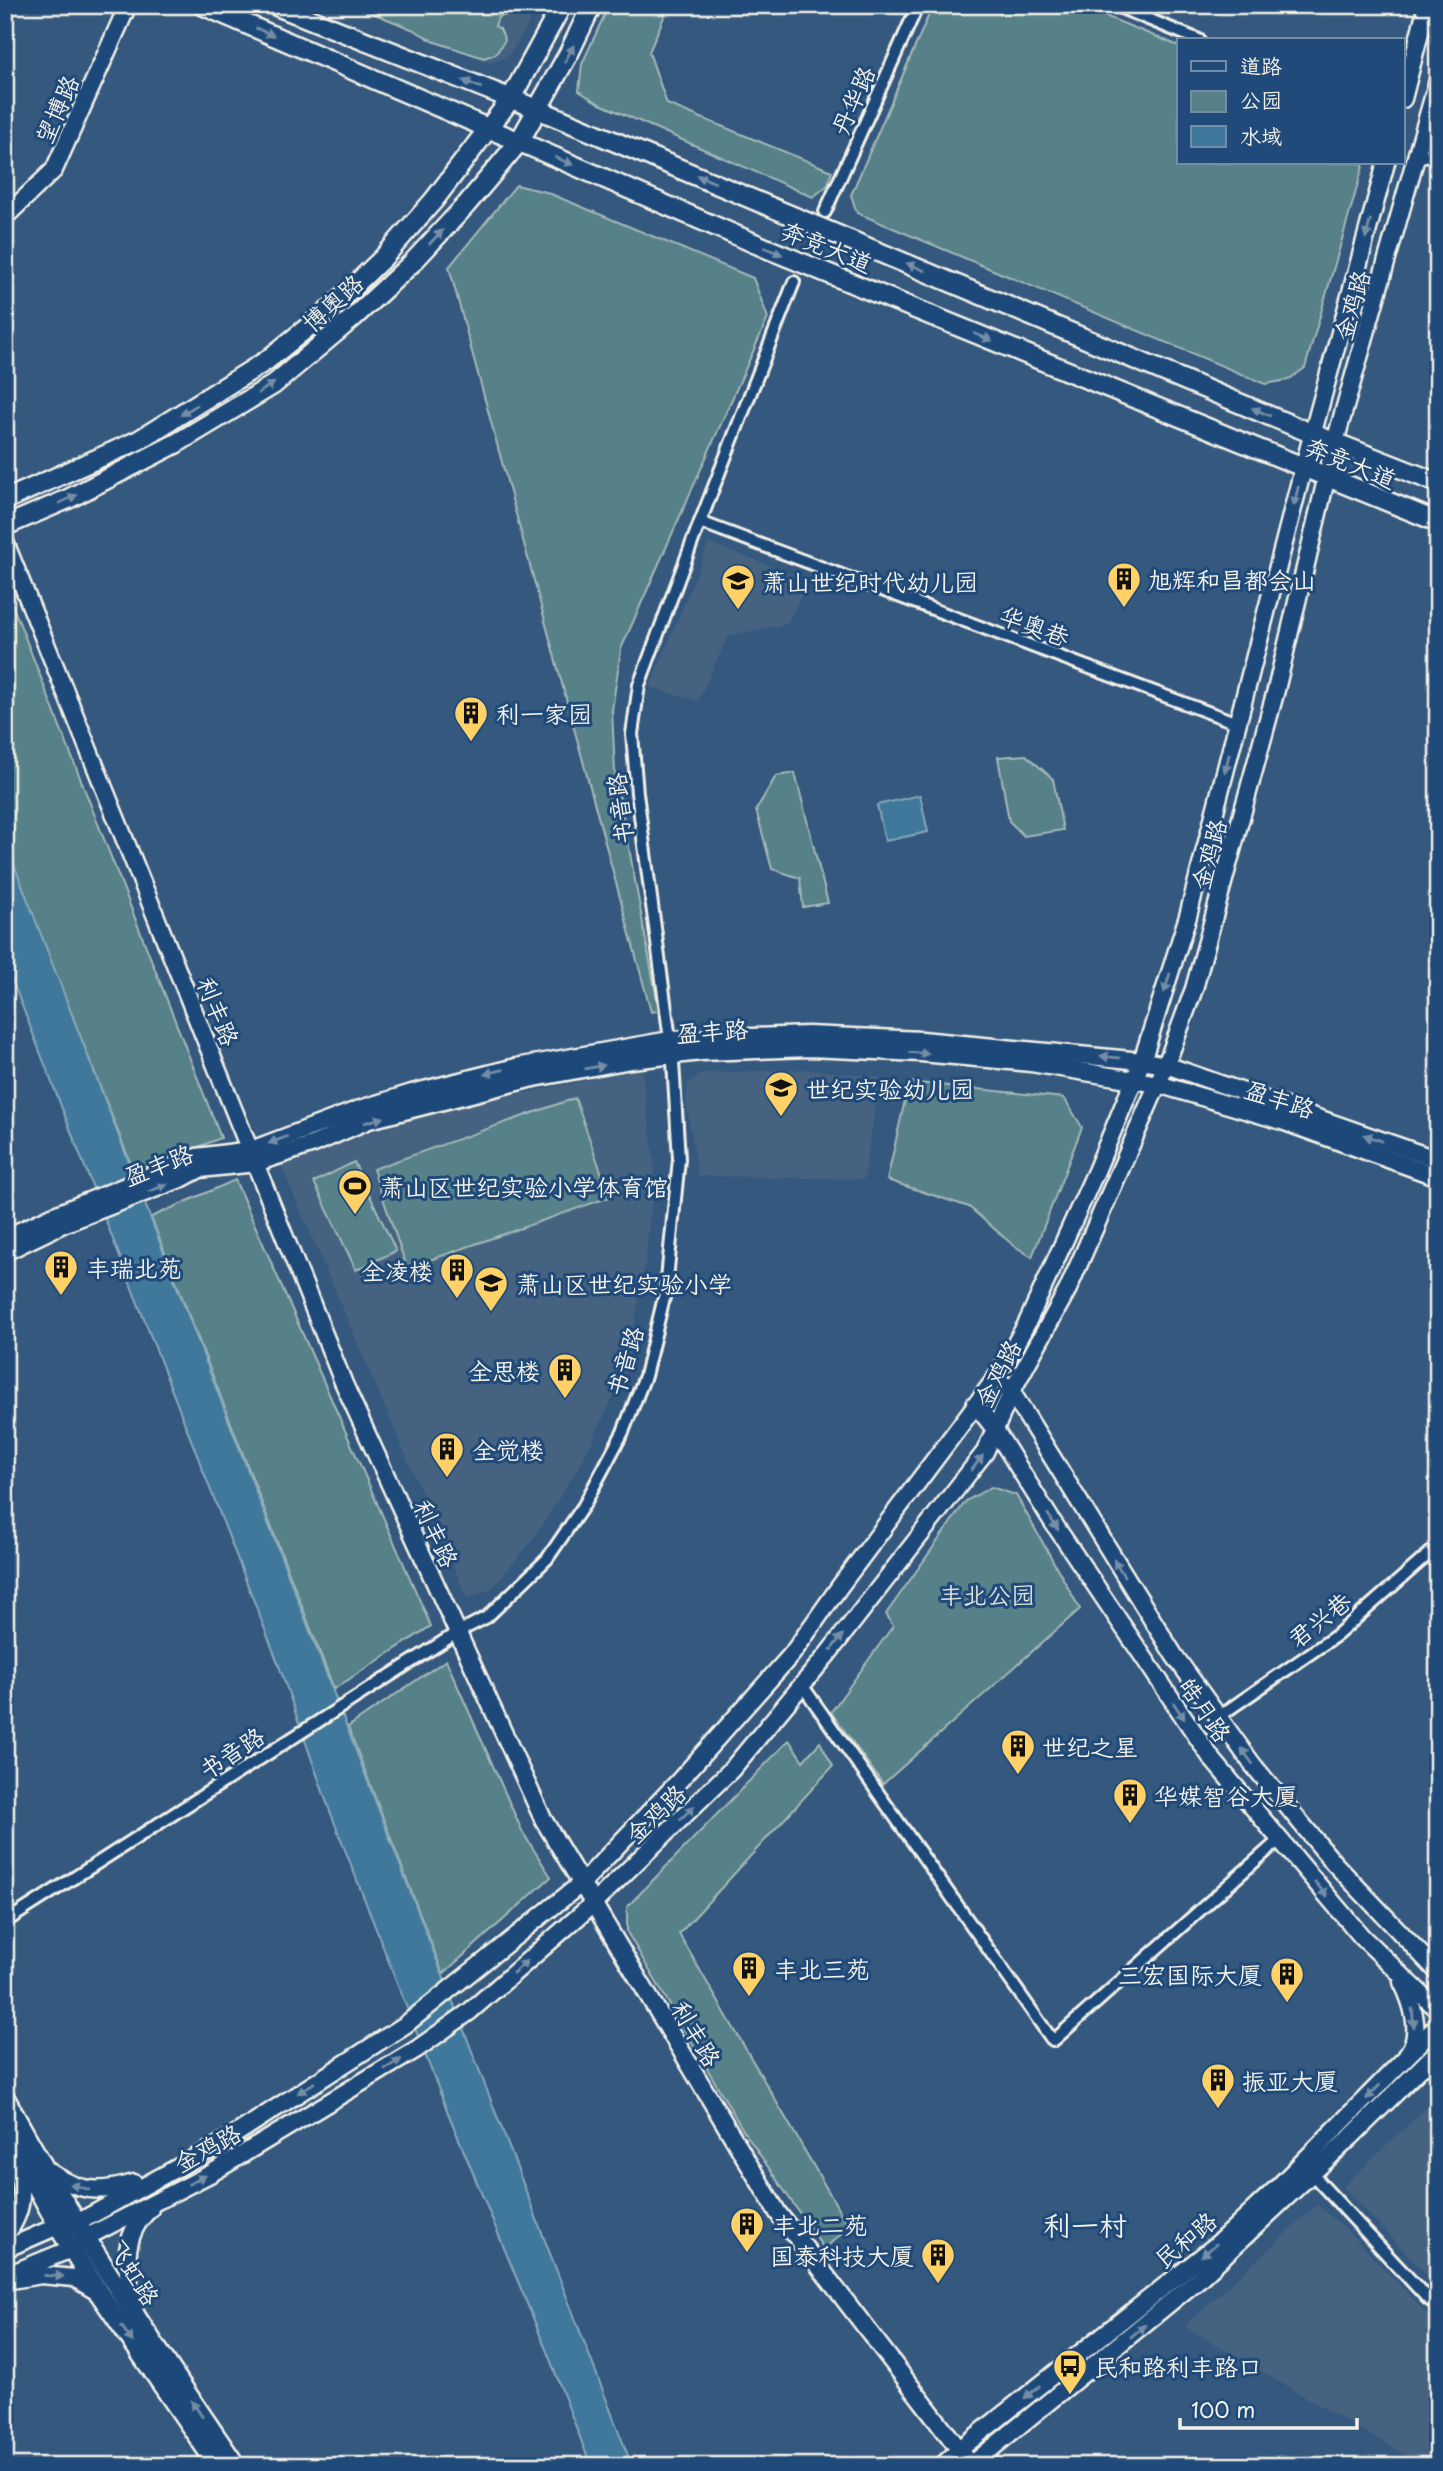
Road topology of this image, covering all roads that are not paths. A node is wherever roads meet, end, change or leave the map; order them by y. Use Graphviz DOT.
graph roads {
  1 [pos="128,5"];
  2 [pos="202,5"];
  3 [pos="274,5"];
  4 [pos="562,5"];
  5 [pos="592,5"];
  6 [pos="918,5"];
  7 [pos="1114,5"];
  8 [pos="1427,5"];
  9 [pos="1194,38"];
  10 [pos="1437,87"];
  11 [pos="1404,95"];
  12 [pos="510,100"];
  13 [pos="537,109"];
  14 [pos="488,130"];
  15 [pos="519,142"];
  16 [pos="1438,153"];
  17 [pos="1417,158"];
  18 [pos="1386,164"];
  19 [pos="825,212"];
  20 [pos="5,217"];
  21 [pos="794,282"];
  22 [pos="1313,434"];
  23 [pos="1335,442"];
  24 [pos="1303,469"];
  25 [pos="1326,478"];
  26 [pos="1438,483"];
  27 [pos="5,500"];
  28 [pos="700,522"];
  29 [pos="1438,523"];
  30 [pos="5,526"];
  31 [pos="5,542"];
  32 [pos="1237,723"];
  33 [pos="671,1048"];
  34 [pos="1142,1060"];
  35 [pos="1166,1065"];
  36 [pos="1134,1079"];
  37 [pos="1158,1084"];
  38 [pos="253,1157"];
  39 [pos="1438,1160"];
  40 [pos="1438,1177"];
  41 [pos="5,1238"];
  42 [pos="5,1252"];
  43 [pos="998,1375"];
  44 [pos="1012,1391"];
  45 [pos="975,1404"];
  46 [pos="995,1428"];
  47 [pos="1438,1546"];
  48 [pos="458,1632"];
  49 [pos="802,1685"];
  50 [pos="1218,1717"];
  51 [pos="1279,1840"];
  52 [pos="582,1883"];
  53 [pos="594,1903"];
  54 [pos="5,1922"];
  55 [pos="1416,1948"];
  56 [pos="1438,1953"];
  57 [pos="1396,1970"];
  58 [pos="1438,1972"];
  59 [pos="1438,2010"];
  60 [pos="1438,2025"];
  61 [pos="1438,2051"];
  62 [pos="1438,2062"];
  63 [pos="1399,2066"];
  64 [pos="1401,2087"];
  65 [pos="5,2098"];
  66 [pos="6,2129"];
  67 [pos="42,2166"];
  68 [pos="169,2172"];
  69 [pos="1310,2172"];
  70 [pos="163,2197"];
  71 [pos="58,2226"];
  72 [pos="5,2236"];
  73 [pos="78,2237"];
  74 [pos="5,2249"];
  75 [pos="5,2278"];
  76 [pos="99,2293"];
  77 [pos="1438,2306"];
  78 [pos="137,2321"];
  79 [pos="960,2449"];
  80 [pos="971,2465"];
  81 [pos="218,2466"];
  82 [pos="236,2466"];
  83 [pos="942,2466"];
  1 -- 20 [label="main road, 望博路"];
  2 -- 14 [label="main road, 奔竞大道, one-way"];
  12 -- 3 [label="main road, 奔竞大道, one-way"];
  4 -- 12 [label="main road, 博奥路"];
  13 -- 5 [label="main road, 博奥路, one-way"];
  6 -- 19 [label="street, 丹华路"];
  7 -- 9 [label="street"];
  8 -- 11 [label="main road"];
  10 -- 17 [label="main road, 金鸡路"];
  12 -- 13 [label="main road, 奔竞大道"];
  12 -- 14 [label="main road, 博奥路"];
  13 -- 15 [label="main road, 博奥路"];
  22 -- 13 [label="main road, 奔竞大道, one-way"];
  14 -- 15 [label="main road, 奔竞大道"];
  14 -- 27 [label="main road, 博奥路, one-way"];
  15 -- 24 [label="main road, 奔竞大道, one-way"];
  30 -- 15 [label="main road, 博奥路, one-way"];
  16 -- 17 [label="street"];
  17 -- 23 [label="main road, 金鸡路"];
  18 -- 22 [label="main road, 金鸡路, one-way"];
  21 -- 28 [label="street, 书音路"];
  22 -- 23 [label="main road, 奔竞大道"];
  22 -- 24 [label="main road, 金鸡路"];
  23 -- 25 [label="main road, 金鸡路"];
  23 -- 26 [label="main road, 奔竞大道"];
  24 -- 25 [label="main road, 奔竞大道"];
  24 -- 32 [label="main road, 金鸡路, one-way"];
  25 -- 29 [label="main road, 奔竞大道"];
  25 -- 35 [label="main road, 金鸡路"];
  28 -- 32 [label="street, 华奥巷"];
  28 -- 33 [label="street, 书音路"];
  31 -- 38 [label="main road, 利丰路"];
  32 -- 34 [label="main road, 金鸡路, one-way"];
  34 -- 33 [label="main road, 盈丰路, one-way"];
  33 -- 36 [label="main road, 盈丰路, one-way"];
  33 -- 38 [label="main road, 盈丰路"];
  33 -- 48 [label="street, 书音路"];
  34 -- 35 [label="main road, 盈丰路"];
  34 -- 36 [label="main road, 金鸡路"];
  35 -- 37 [label="main road, 金鸡路"];
  39 -- 35 [label="main road, 盈丰路, one-way"];
  36 -- 37 [label="main road, 盈丰路"];
  36 -- 43 [label="main road, 金鸡路"];
  37 -- 40 [label="main road, 盈丰路"];
  37 -- 44 [label="main road, 金鸡路"];
  38 -- 41 [label="main road, 盈丰路"];
  42 -- 38 [label="main road, 盈丰路, one-way"];
  38 -- 48 [label="main road, 利丰路"];
  43 -- 44 [label="main road, 皓月路"];
  43 -- 45 [label="main road, 金鸡路"];
  44 -- 46 [label="main road, 金鸡路"];
  50 -- 44 [label="main road, 皓月路, one-way"];
  45 -- 46 [label="main road, 皓月路"];
  45 -- 52 [label="main road, 金鸡路"];
  49 -- 46 [label="main road, 金鸡路, one-way"];
  46 -- 51 [label="main road, 皓月路, one-way"];
  47 -- 50 [label="street, 君兴巷"];
  48 -- 52 [label="main road, 利丰路"];
  48 -- 54 [label="street, 书音路"];
  49 -- 51 [label="street"];
  53 -- 49 [label="main road, 金鸡路, one-way"];
  55 -- 50 [label="main road, 皓月路, one-way"];
  51 -- 57 [label="main road, 皓月路, one-way"];
  52 -- 53 [label="main road, 利丰路"];
  52 -- 68 [label="main road, 金鸡路, one-way"];
  70 -- 53 [label="main road, 金鸡路, one-way"];
  53 -- 79 [label="main road, 利丰路"];
  55 -- 56 [label="main road"];
  55 -- 58 [label="main road, 皓月路"];
  57 -- 59 [label="main road, 皓月路"];
  57 -- 63 [label="main road, one-way"];
  60 -- 63 [label="main road, 民和路"];
  61 -- 64 [label="main road, 民和路"];
  62 -- 64 [label="main road"];
  63 -- 79 [label="main road, 民和路, one-way"];
  64 -- 69 [label="main road, 民和路"];
  65 -- 67 [label="main road, 飞虹路"];
  66 -- 71 [label="main road, 飞虹路"];
  66 -- 72 [label="main road"];
  68 -- 67 [label="main road, one-way"];
  67 -- 73 [label="main road, 飞虹路"];
  68 -- 73 [label="main road, 金鸡路"];
  69 -- 77 [label="street"];
  80 -- 69 [label="main road, 民和路, one-way"];
  70 -- 73 [label="main road, 金鸡路"];
  70 -- 78 [label="main road"];
  71 -- 73 [label="main road, 飞虹路"];
  71 -- 73 [label="main road, 金鸡路"];
  71 -- 74 [label="main road, 金鸡路"];
  73 -- 75 [label="main road, 金鸡路"];
  73 -- 76 [label="main road, 飞虹路"];
  73 -- 78 [label="main road, 飞虹路"];
  75 -- 76 [label="main road, one-way"];
  76 -- 81 [label="main road, 飞虹路, one-way"];
  82 -- 78 [label="main road, 飞虹路, one-way"];
  79 -- 80 [label="main road, 利丰路"];
  79 -- 83 [label="main road, 民和路"];
}
